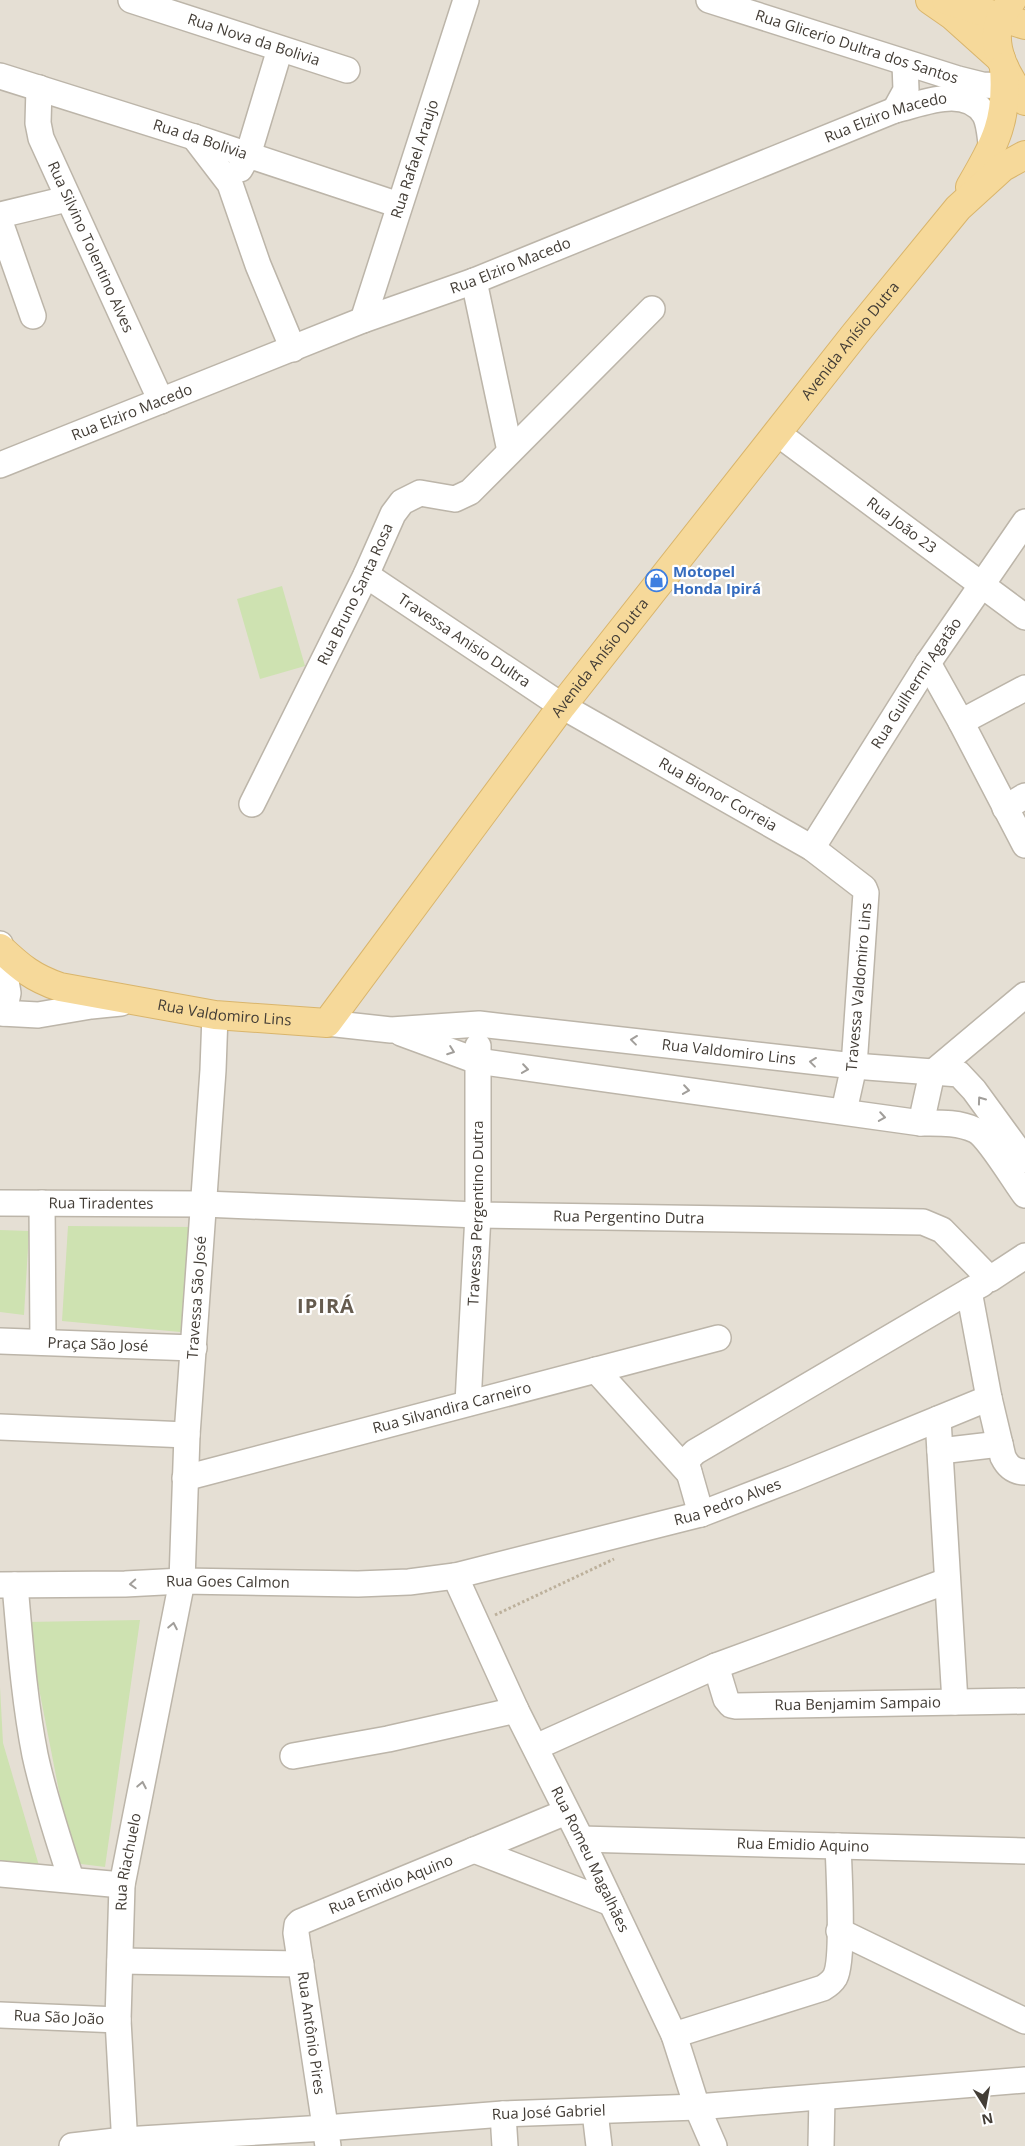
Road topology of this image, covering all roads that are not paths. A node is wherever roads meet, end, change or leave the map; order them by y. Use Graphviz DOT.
graph roads {
  1 [pos="131,0"];
  2 [pos="466,0"];
  3 [pos="709,0"];
  4 [pos="930,0"];
  5 [pos="946,0"];
  6 [pos="1013,14"];
  7 [pos="280,49"];
  8 [pos="905,63"];
  9 [pos="348,70"];
  10 [pos="0,76"];
  11 [pos="1009,78"];
  12 [pos="39,88"];
  13 [pos="895,110"];
  14 [pos="194,137"];
  15 [pos="992,150"];
  16 [pos="248,155"];
  17 [pos="1025,155"];
  18 [pos="230,184"];
  19 [pos="67,199"];
  20 [pos="399,205"];
  21 [pos="958,208"];
  22 [pos="0,215"];
  23 [pos="0,222"];
  24 [pos="474,281"];
  25 [pos="652,309"];
  26 [pos="33,316"];
  27 [pos="363,320"];
  28 [pos="293,349"];
  29 [pos="161,401"];
  30 [pos="778,434"];
  31 [pos="510,451"];
  32 [pos="0,465"];
  33 [pos="1025,522"];
  34 [pos="366,575"];
  35 [pos="981,586"];
  36 [pos="1025,617"];
  37 [pos="928,663"];
  38 [pos="1025,688"];
  39 [pos="562,706"];
  40 [pos="961,722"];
  41 [pos="1015,802"];
  42 [pos="252,804"];
  43 [pos="1025,845"];
  44 [pos="812,848"];
  45 [pos="866,893"];
  46 [pos="0,947"];
  47 [pos="1025,995"];
  48 [pos="139,1001"];
  49 [pos="2,1013"];
  50 [pos="215,1016"];
  51 [pos="328,1023"];
  52 [pos="479,1024"];
  53 [pos="391,1030"];
  54 [pos="477,1061"];
  55 [pos="854,1066"];
  56 [pos="932,1073"];
  57 [pos="844,1111"];
  58 [pos="921,1123"];
  59 [pos="1025,1160"];
  60 [pos="1025,1195"];
  61 [pos="0,1202"];
  62 [pos="42,1203"];
  63 [pos="203,1204"];
  64 [pos="478,1215"];
  65 [pos="1025,1256"];
  66 [pos="990,1279"];
  67 [pos="969,1292"];
  68 [pos="718,1338"];
  69 [pos="0,1341"];
  70 [pos="43,1342"];
  71 [pos="194,1348"];
  72 [pos="596,1370"];
  73 [pos="989,1398"];
  74 [pos="468,1403"];
  75 [pos="938,1419"];
  76 [pos="0,1427"];
  77 [pos="186,1435"];
  78 [pos="1000,1444"];
  79 [pos="940,1451"];
  80 [pos="1023,1472"];
  81 [pos="689,1474"];
  82 [pos="185,1478"];
  83 [pos="701,1514"];
  84 [pos="454,1576"];
  85 [pos="182,1581"];
  86 [pos="947,1581"];
  87 [pos="7,1585"];
  88 [pos="716,1666"];
  89 [pos="1025,1701"];
  90 [pos="955,1702"];
  91 [pos="516,1710"];
  92 [pos="536,1747"];
  93 [pos="292,1756"];
  94 [pos="566,1812"];
  95 [pos="581,1839"];
  96 [pos="838,1846"];
  97 [pos="474,1850"];
  98 [pos="1025,1850"];
  99 [pos="0,1874"];
  100 [pos="71,1879"];
  101 [pos="122,1885"];
  102 [pos="611,1903"];
  103 [pos="300,1922"];
  104 [pos="840,1931"];
  105 [pos="120,1961"];
  106 [pos="301,1964"];
  107 [pos="0,2015"];
  108 [pos="118,2020"];
  109 [pos="1025,2021"];
  110 [pos="674,2035"];
  111 [pos="1025,2080"];
  112 [pos="822,2097"];
  113 [pos="697,2107"];
  114 [pos="595,2112"];
  115 [pos="503,2114"];
  116 [pos="326,2137"];
  117 [pos="124,2143"];
  118 [pos="72,2146"];
  119 [pos="505,2146"];
  120 [pos="598,2146"];
  121 [pos="714,2146"];
  122 [pos="821,2146"];
  1 -- 7 [label="street, Rua Nova da Bolivia"];
  2 -- 20 [label="street, Rua Rafael Araujo"];
  3 -- 8 [label="street, Rua Glicerio Dultra dos Santos"];
  4 -- 11 [label="main road"];
  5 -- 6 [label="main road"];
  6 -- 11 [label="main road"];
  7 -- 9 [label="street, Rua Nova da Bolivia"];
  7 -- 16 [label="street"];
  8 -- 11 [label="street, Rua Glicerio Dultra dos Santos"];
  8 -- 13 [label="street"];
  10 -- 12 [label="street, Rua da Bolivia"];
  11 -- 15 [label="main road"];
  12 -- 14 [label="street, Rua da Bolivia"];
  12 -- 19 [label="street, Rua Silvino Tolentino Alves"];
  13 -- 15 [label="street, Rua Elziro Macedo"];
  13 -- 24 [label="street, Rua Elziro Macedo"];
  14 -- 16 [label="street, Rua da Bolivia"];
  14 -- 18 [label="street"];
  15 -- 21 [label="main road"];
  16 -- 18 [label="street"];
  16 -- 20 [label="street, Rua da Bolivia"];
  17 -- 21 [label="main road"];
  18 -- 28 [label="street"];
  19 -- 22 [label="street"];
  19 -- 29 [label="street, Rua Silvino Tolentino Alves"];
  20 -- 27 [label="street, Rua Rafael Araujo"];
  21 -- 30 [label="main road, Avenida Anísio Dutra"];
  23 -- 26 [label="street"];
  24 -- 27 [label="street, Rua Elziro Macedo"];
  24 -- 31 [label="street"];
  25 -- 31 [label="street, Rua Bruno Santa Rosa"];
  27 -- 28 [label="street, Rua Elziro Macedo"];
  28 -- 29 [label="street, Rua Elziro Macedo"];
  29 -- 32 [label="street, Rua Elziro Macedo"];
  30 -- 35 [label="street, Rua João 23"];
  30 -- 39 [label="main road, Avenida Anísio Dutra"];
  31 -- 34 [label="street, Rua Bruno Santa Rosa"];
  33 -- 35 [label="street, Rua Guilhermi Agatão"];
  34 -- 39 [label="street, Travessa Anisio Dultra"];
  34 -- 42 [label="street, Rua Bruno Santa Rosa"];
  35 -- 36 [label="street, Rua João 23"];
  35 -- 37 [label="street, Rua Guilhermi Agatão"];
  37 -- 40 [label="street"];
  37 -- 44 [label="street, Rua Guilhermi Agatão"];
  38 -- 40 [label="street"];
  39 -- 44 [label="street, Rua Bionor Correia"];
  39 -- 51 [label="main road, Avenida Anísio Dutra"];
  40 -- 41 [label="street"];
  41 -- 43 [label="street"];
  44 -- 45 [label="street, Rua Bionor Correia"];
  45 -- 55 [label="street, Travessa Valdomiro Lins"];
  46 -- 48 [label="main road, Rua Valdomiro Lins"];
  46 -- 49 [label="street"];
  47 -- 56 [label="street"];
  48 -- 49 [label="street"];
  48 -- 50 [label="main road, Rua Valdomiro Lins"];
  50 -- 51 [label="main road, Rua Valdomiro Lins"];
  50 -- 63 [label="street, Travessa São José"];
  51 -- 53 [label="street, Rua Valdomiro Lins"];
  52 -- 53 [label="street, Rua Valdomiro Lins"];
  52 -- 54 [label="street, Travessa Pergentino Dutra"];
  55 -- 52 [label="street, Rua Valdomiro Lins, one-way"];
  53 -- 54 [label="street, Rua Valdomiro Lins, one-way"];
  54 -- 57 [label="street, Rua Valdomiro Lins, one-way"];
  54 -- 64 [label="street, Travessa Pergentino Dutra"];
  55 -- 56 [label="street, Rua Valdomiro Lins"];
  55 -- 57 [label="street, Travessa Valdomiro Lins"];
  56 -- 58 [label="street"];
  59 -- 56 [label="street, Rua Valdomiro Lins, one-way"];
  57 -- 58 [label="street, Rua Valdomiro Lins, one-way"];
  58 -- 60 [label="street, Rua Valdomiro Lins"];
  61 -- 62 [label="street, Rua Tiradentes"];
  62 -- 63 [label="street, Rua Tiradentes"];
  62 -- 70 [label="street"];
  63 -- 64 [label="street, Rua Pergentino Dutra"];
  63 -- 71 [label="street, Travessa São José"];
  64 -- 66 [label="street, Rua Pergentino Dutra"];
  64 -- 74 [label="street, Travessa Pergentino Dutra"];
  65 -- 66 [label="street"];
  66 -- 67 [label="street"];
  67 -- 73 [label="street"];
  67 -- 81 [label="street"];
  68 -- 72 [label="street, Rua Silvandira Carneiro"];
  69 -- 70 [label="street, Praça São José"];
  70 -- 71 [label="street, Praça São José"];
  71 -- 77 [label="street, Travessa São José"];
  72 -- 74 [label="street, Rua Silvandira Carneiro"];
  72 -- 81 [label="street"];
  73 -- 75 [label="street, Rua Pedro Alves"];
  73 -- 78 [label="street"];
  74 -- 82 [label="street, Rua Silvandira Carneiro"];
  75 -- 79 [label="street"];
  75 -- 83 [label="street, Rua Pedro Alves"];
  76 -- 77 [label="street"];
  77 -- 82 [label="street, Travessa São José"];
  78 -- 79 [label="street"];
  78 -- 80 [label="street"];
  79 -- 86 [label="street"];
  81 -- 83 [label="street"];
  82 -- 85 [label="street, Travessa São José"];
  83 -- 84 [label="street, Rua Pedro Alves"];
  84 -- 85 [label="street, Rua Goes Calmon"];
  84 -- 91 [label="street, Rua Romeu Magalhães"];
  85 -- 87 [label="street, Rua Goes Calmon, one-way"];
  101 -- 85 [label="street, Rua Riachuelo, one-way"];
  86 -- 88 [label="street"];
  86 -- 90 [label="street"];
  87 -- 100 [label="street"];
  88 -- 90 [label="street, Rua Benjamim Sampaio"];
  88 -- 92 [label="street"];
  89 -- 90 [label="street, Rua Benjamim Sampaio"];
  91 -- 92 [label="street, Rua Romeu Magalhães"];
  91 -- 93 [label="street"];
  92 -- 94 [label="street, Rua Romeu Magalhães"];
  94 -- 95 [label="street, Rua Romeu Magalhães"];
  94 -- 97 [label="street, Rua Emidio Aquino"];
  95 -- 96 [label="street, Rua Emidio Aquino"];
  95 -- 102 [label="street, Rua Romeu Magalhães"];
  96 -- 98 [label="street, Rua Emidio Aquino"];
  96 -- 104 [label="street"];
  97 -- 102 [label="street"];
  97 -- 103 [label="street, Rua Emidio Aquino"];
  99 -- 100 [label="street"];
  100 -- 101 [label="street"];
  101 -- 105 [label="street, Rua Riachuelo"];
  102 -- 110 [label="street, Rua Romeu Magalhães"];
  103 -- 106 [label="street, Rua Antônio Pires"];
  104 -- 109 [label="street"];
  104 -- 110 [label="street"];
  105 -- 106 [label="street"];
  105 -- 108 [label="street, Rua Riachuelo"];
  106 -- 116 [label="street, Rua Antônio Pires"];
  107 -- 108 [label="street, Rua São João"];
  108 -- 117 [label="street, Rua Riachuelo"];
  110 -- 113 [label="street, Rua Romeu Magalhães"];
  111 -- 112 [label="street, Rua José Gabriel"];
  112 -- 113 [label="street, Rua José Gabriel"];
  112 -- 122 [label="street"];
  113 -- 114 [label="street, Rua José Gabriel"];
  113 -- 121 [label="street, Rua Romeu Magalhães"];
  114 -- 115 [label="street, Rua José Gabriel"];
  114 -- 120 [label="street"];
  115 -- 116 [label="street, Rua José Gabriel"];
  115 -- 119 [label="street"];
  116 -- 117 [label="street, Rua José Gabriel"];
  117 -- 118 [label="street, Rua José Gabriel"];
}
